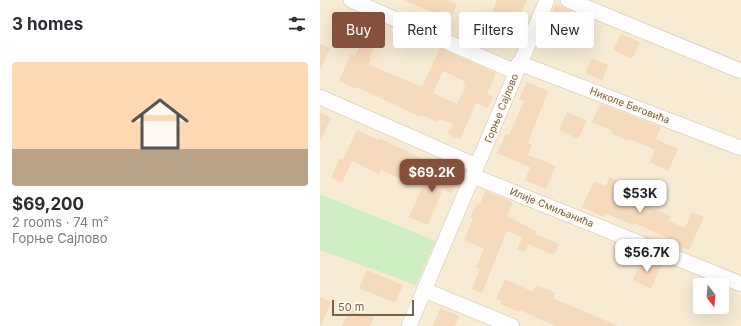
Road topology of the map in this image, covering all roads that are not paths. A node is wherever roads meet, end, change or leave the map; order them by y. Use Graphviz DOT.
graph roads {
  1 [pos="351,0"];
  2 [pos="547,0"];
  3 [pos="568,0"];
  4 [pos="517,68"];
  5 [pos="741,71"];
  6 [pos="320,97"];
  7 [pos="741,148"];
  8 [pos="475,171"];
  9 [pos="741,284"];
  10 [pos="424,290"];
  11 [pos="409,326"];
  12 [pos="512,326"];
  1 -- 4 [label="street, Николе Беговића"];
  2 -- 4 [label="street, Горње Сајлово"];
  3 -- 5 [label="street"];
  4 -- 7 [label="street, Николе Беговића"];
  4 -- 8 [label="street, Горње Сајлово"];
  6 -- 8 [label="street, Илије Смиљанића"];
  8 -- 9 [label="street, Илије Смиљанића"];
  8 -- 10 [label="street, Горње Сајлово"];
  10 -- 11 [label="street, Горње Сајлово"];
  10 -- 12 [label="street"];
}
